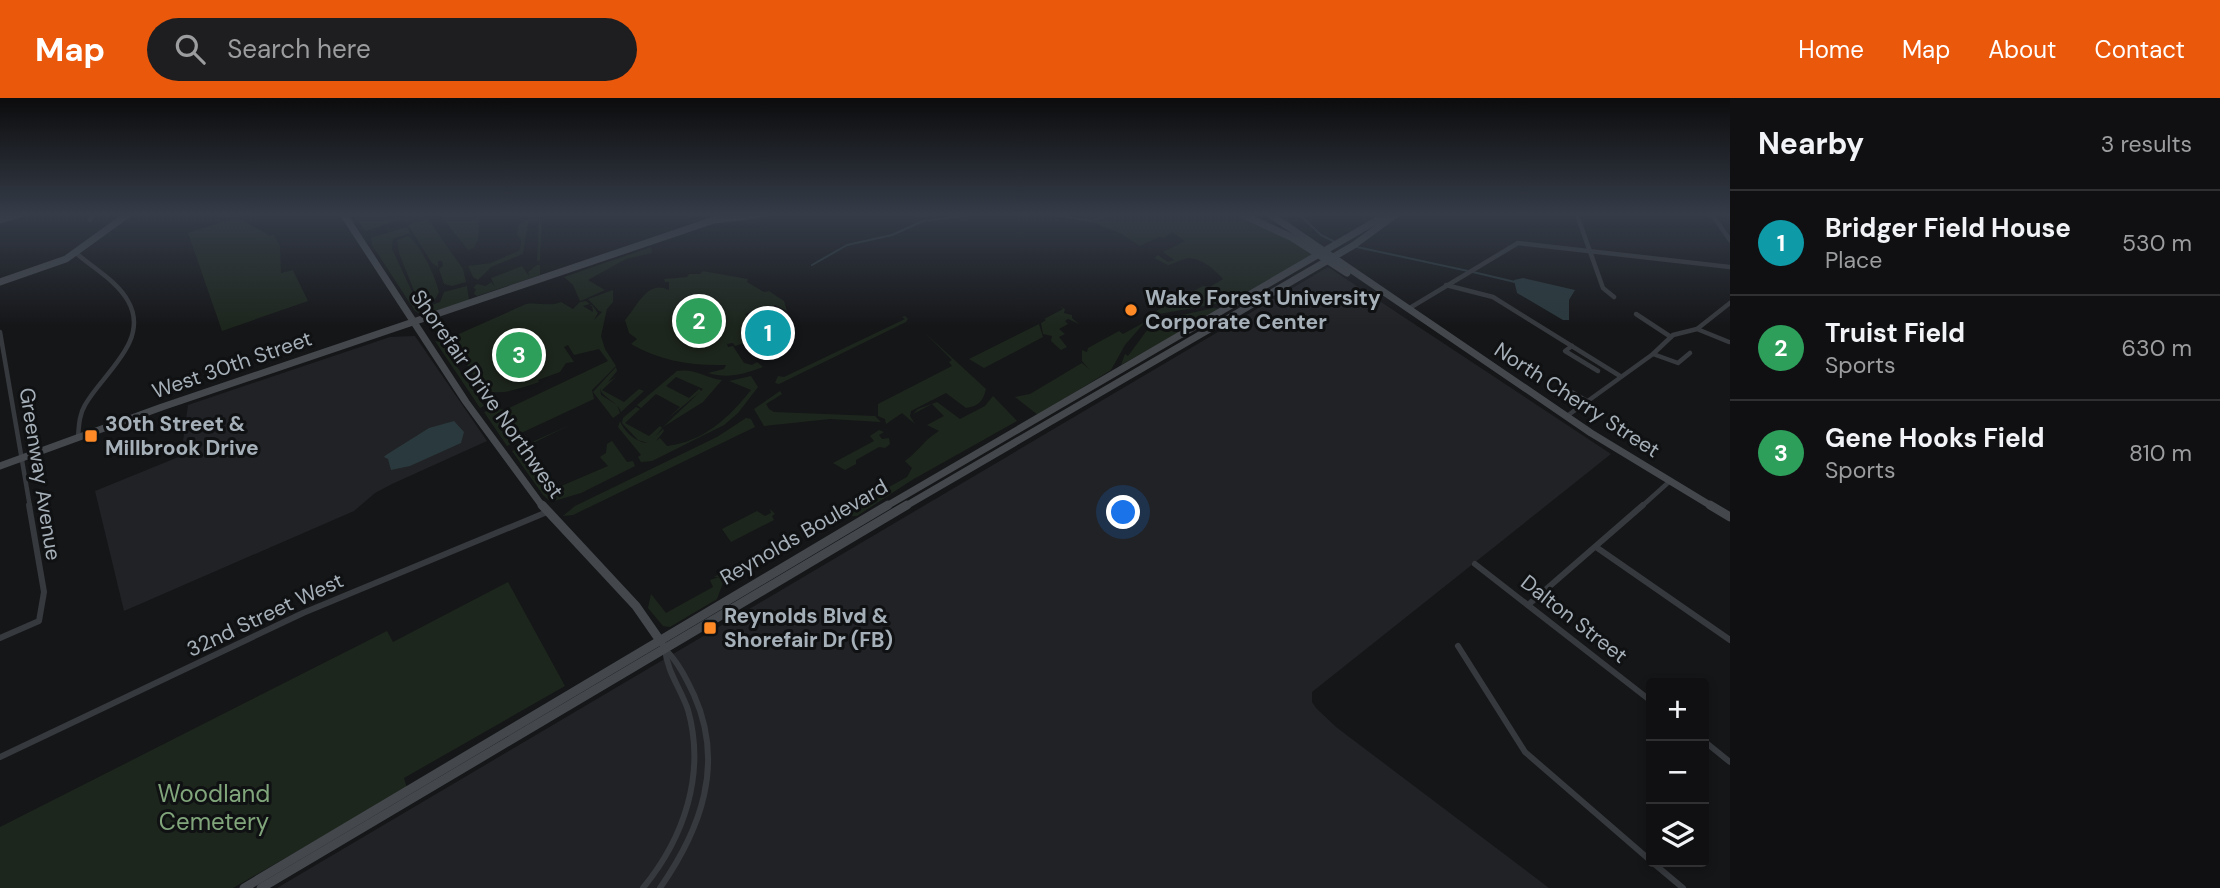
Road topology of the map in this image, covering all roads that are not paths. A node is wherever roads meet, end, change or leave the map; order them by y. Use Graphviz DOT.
graph roads {
  1 [pos="368,252"];
  2 [pos="621,252"];
  3 [pos="1319,252"];
  4 [pos="1321,252"];
  5 [pos="1333,252"];
  6 [pos="1334,252"];
  7 [pos="1502,252"];
  8 [pos="1591,252"];
  9 [pos="1605,252"];
  10 [pos="76,253"];
  11 [pos="1327,256"];
  12 [pos="1730,267"];
  13 [pos="0,282"];
  14 [pos="1446,285"];
  15 [pos="1614,297"];
  16 [pos="1730,303"];
  17 [pos="1408,309"];
  18 [pos="1636,314"];
  19 [pos="415,323"];
  20 [pos="1697,329"];
  21 [pos="0,332"];
  22 [pos="1671,337"];
  23 [pos="1729,342"];
  24 [pos="1572,346"];
  25 [pos="1653,354"];
  26 [pos="1690,354"];
  27 [pos="1598,371"];
  28 [pos="1620,376"];
  29 [pos="1563,387"];
  30 [pos="1587,401"];
  31 [pos="1567,416"];
  32 [pos="78,437"];
  33 [pos="22,457"];
  34 [pos="0,466"];
  35 [pos="1670,481"];
  36 [pos="547,512"];
  37 [pos="1730,517"];
  38 [pos="1596,547"];
  39 [pos="1475,564"];
  40 [pos="1528,605"];
  41 [pos="0,638"];
  42 [pos="1730,640"];
  43 [pos="662,644"];
  44 [pos="1458,646"];
  45 [pos="1646,697"];
  46 [pos="1709,745"];
  47 [pos="0,757"];
  48 [pos="1730,762"];
  49 [pos="1646,856"];
  50 [pos="1659,867"];
  51 [pos="244,888"];
  52 [pos="261,888"];
  53 [pos="643,888"];
  54 [pos="660,888"];
  55 [pos="1683,888"];
  1 -- 19 [label="main road, Shorefair Drive Northwest"];
  2 -- 19 [label="main road, West 30th Street"];
  3 -- 11 [label="main road, North Cherry Street"];
  4 -- 11 [label="main road, North Cherry Street"];
  5 -- 11 [label="main road, Reynolds Boulevard"];
  6 -- 11 [label="main road, Reynolds Boulevard"];
  7 -- 14 [label="street"];
  8 -- 15 [label="street"];
  9 -- 12 [label="street"];
  10 -- 13 [label="main road"];
  10 -- 32 [label="street"];
  11 -- 17 [label="main road, North Cherry Street"];
  11 -- 43 [label="main road, Reynolds Boulevard"];
  14 -- 17 [label="street"];
  14 -- 24 [label="street"];
  16 -- 20 [label="street"];
  17 -- 31 [label="main road, North Cherry Street"];
  18 -- 22 [label="street"];
  19 -- 32 [label="main road, West 30th Street"];
  19 -- 36 [label="main road, Shorefair Drive Northwest"];
  20 -- 22 [label="street"];
  20 -- 23 [label="street"];
  21 -- 33 [label="street, Greenway Avenue"];
  22 -- 25 [label="street"];
  24 -- 27 [label="street"];
  24 -- 28 [label="street"];
  25 -- 26 [label="street"];
  25 -- 28 [label="street"];
  28 -- 30 [label="street"];
  29 -- 30 [label="street"];
  30 -- 31 [label="street"];
  31 -- 35 [label="main road, North Cherry Street"];
  32 -- 33 [label="main road, West 30th Street"];
  33 -- 34 [label="main road, West 30th Street"];
  33 -- 41 [label="street, Greenway Avenue"];
  35 -- 37 [label="main road, North Cherry Street"];
  35 -- 38 [label="street"];
  36 -- 43 [label="main road, Shorefair Drive Northwest"];
  36 -- 47 [label="street, 32nd Street West"];
  38 -- 40 [label="street"];
  38 -- 42 [label="street"];
  39 -- 40 [label="street, Dalton Street"];
  40 -- 45 [label="street, Dalton Street"];
  43 -- 51 [label="main road, Reynolds Boulevard"];
  43 -- 52 [label="main road, Reynolds Boulevard"];
  43 -- 53 [label="street, Shorefair Drive Northwest"];
  43 -- 54 [label="street, Shorefair Drive Northwest"];
  44 -- 49 [label="street"];
  46 -- 48 [label="street"];
  50 -- 55 [label="street"];
}
